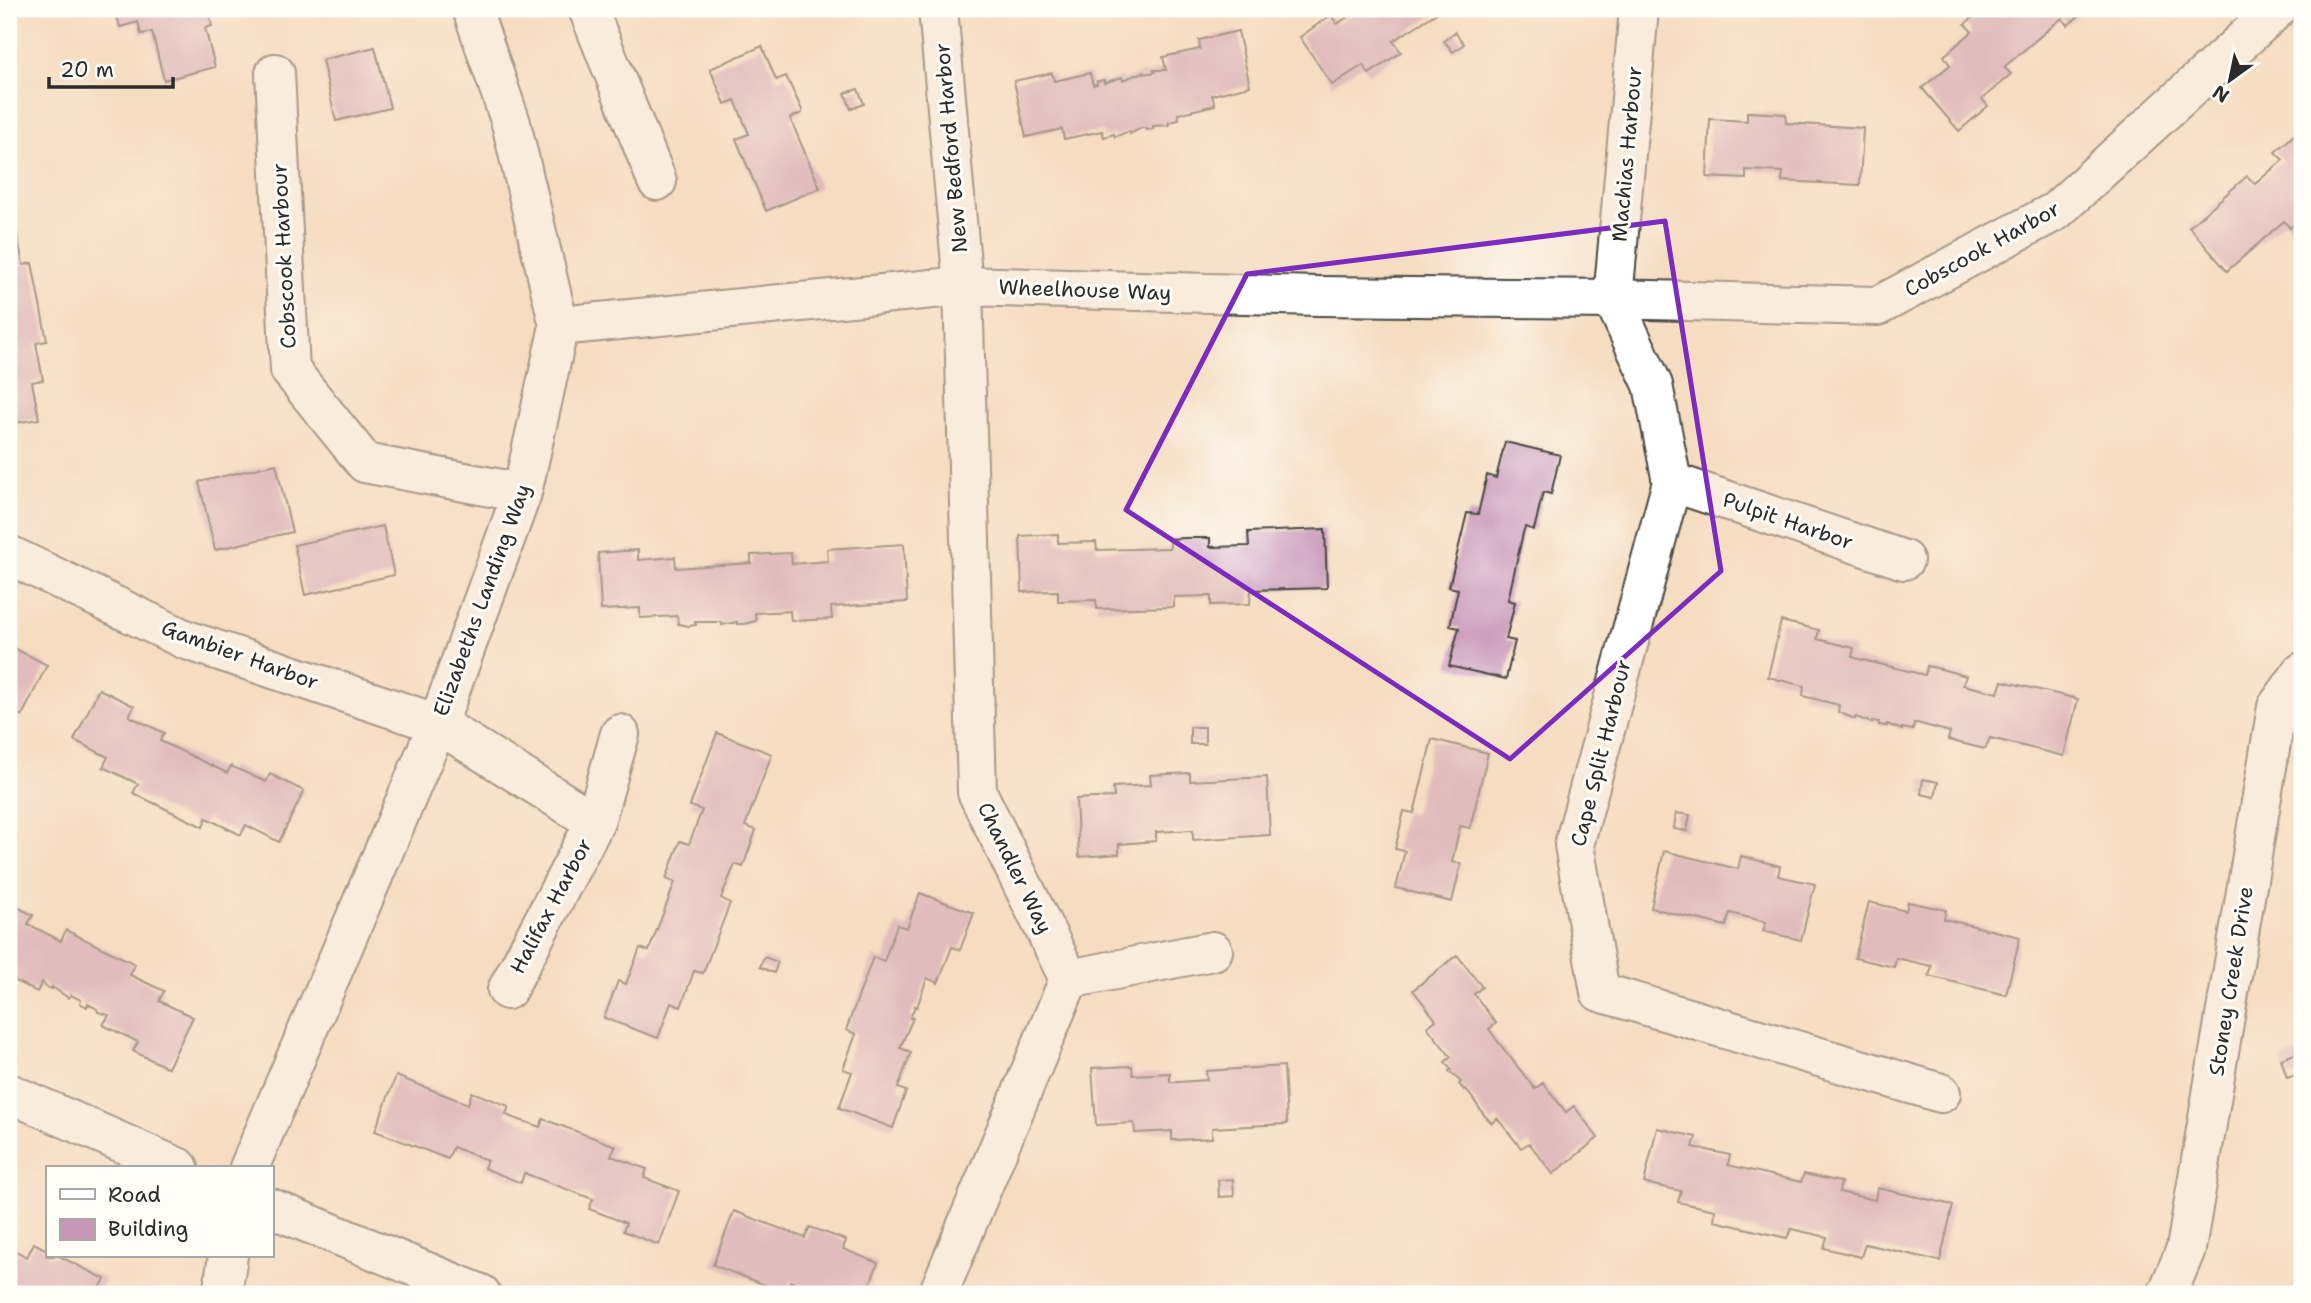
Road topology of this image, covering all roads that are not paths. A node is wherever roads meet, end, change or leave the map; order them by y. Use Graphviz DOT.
graph roads {
  1 [pos="472,9"];
  2 [pos="588,9"];
  3 [pos="938,9"];
  4 [pos="1639,9"];
  5 [pos="2277,9"];
  6 [pos="275,73"];
  7 [pos="657,181"];
  8 [pos="963,286"];
  9 [pos="1613,299"];
  10 [pos="559,326"];
  11 [pos="1672,482"];
  12 [pos="522,494"];
  13 [pos="9,555"];
  14 [pos="1904,560"];
  15 [pos="2302,672"];
  16 [pos="438,724"];
  17 [pos="620,734"];
  18 [pos="595,822"];
  19 [pos="1213,951"];
  20 [pos="1069,979"];
  21 [pos="507,990"];
  22 [pos="9,1093"];
  23 [pos="1941,1093"];
  24 [pos="174,1166"];
  25 [pos="250,1166"];
  26 [pos="273,1209"];
  27 [pos="228,1258"];
  28 [pos="222,1294"];
  29 [pos="481,1294"];
  30 [pos="938,1294"];
  31 [pos="2167,1294"];
  1 -- 10 [label="street, Elizabeths Landing Way"];
  2 -- 7 [label="street"];
  3 -- 8 [label="street, New Bedford Harbor"];
  4 -- 9 [label="street, Machias Harbour"];
  5 -- 9 [label="street, Cobscook Harbor"];
  6 -- 12 [label="street, Cobscook Harbour"];
  8 -- 9 [label="street, Wheelhouse Way"];
  8 -- 10 [label="street, Wheelhouse Way"];
  8 -- 20 [label="street, Chandler Way"];
  9 -- 11 [label="street, Cape Split Harbour"];
  10 -- 12 [label="street, Elizabeths Landing Way"];
  11 -- 14 [label="street, Pulpit Harbor"];
  11 -- 23 [label="street, Cape Split Harbour"];
  12 -- 16 [label="street, Elizabeths Landing Way"];
  13 -- 16 [label="street, Gambier Harbor"];
  15 -- 31 [label="street, Stoney Creek Drive"];
  16 -- 18 [label="street, Halifax Harbor"];
  16 -- 25 [label="street, Elizabeths Landing Way"];
  17 -- 18 [label="street, Halifax Harbor"];
  18 -- 21 [label="street, Halifax Harbor"];
  19 -- 20 [label="street"];
  20 -- 30 [label="street"];
  22 -- 24 [label="street"];
  26 -- 29 [label="street"];
  27 -- 28 [label="street"];
}
